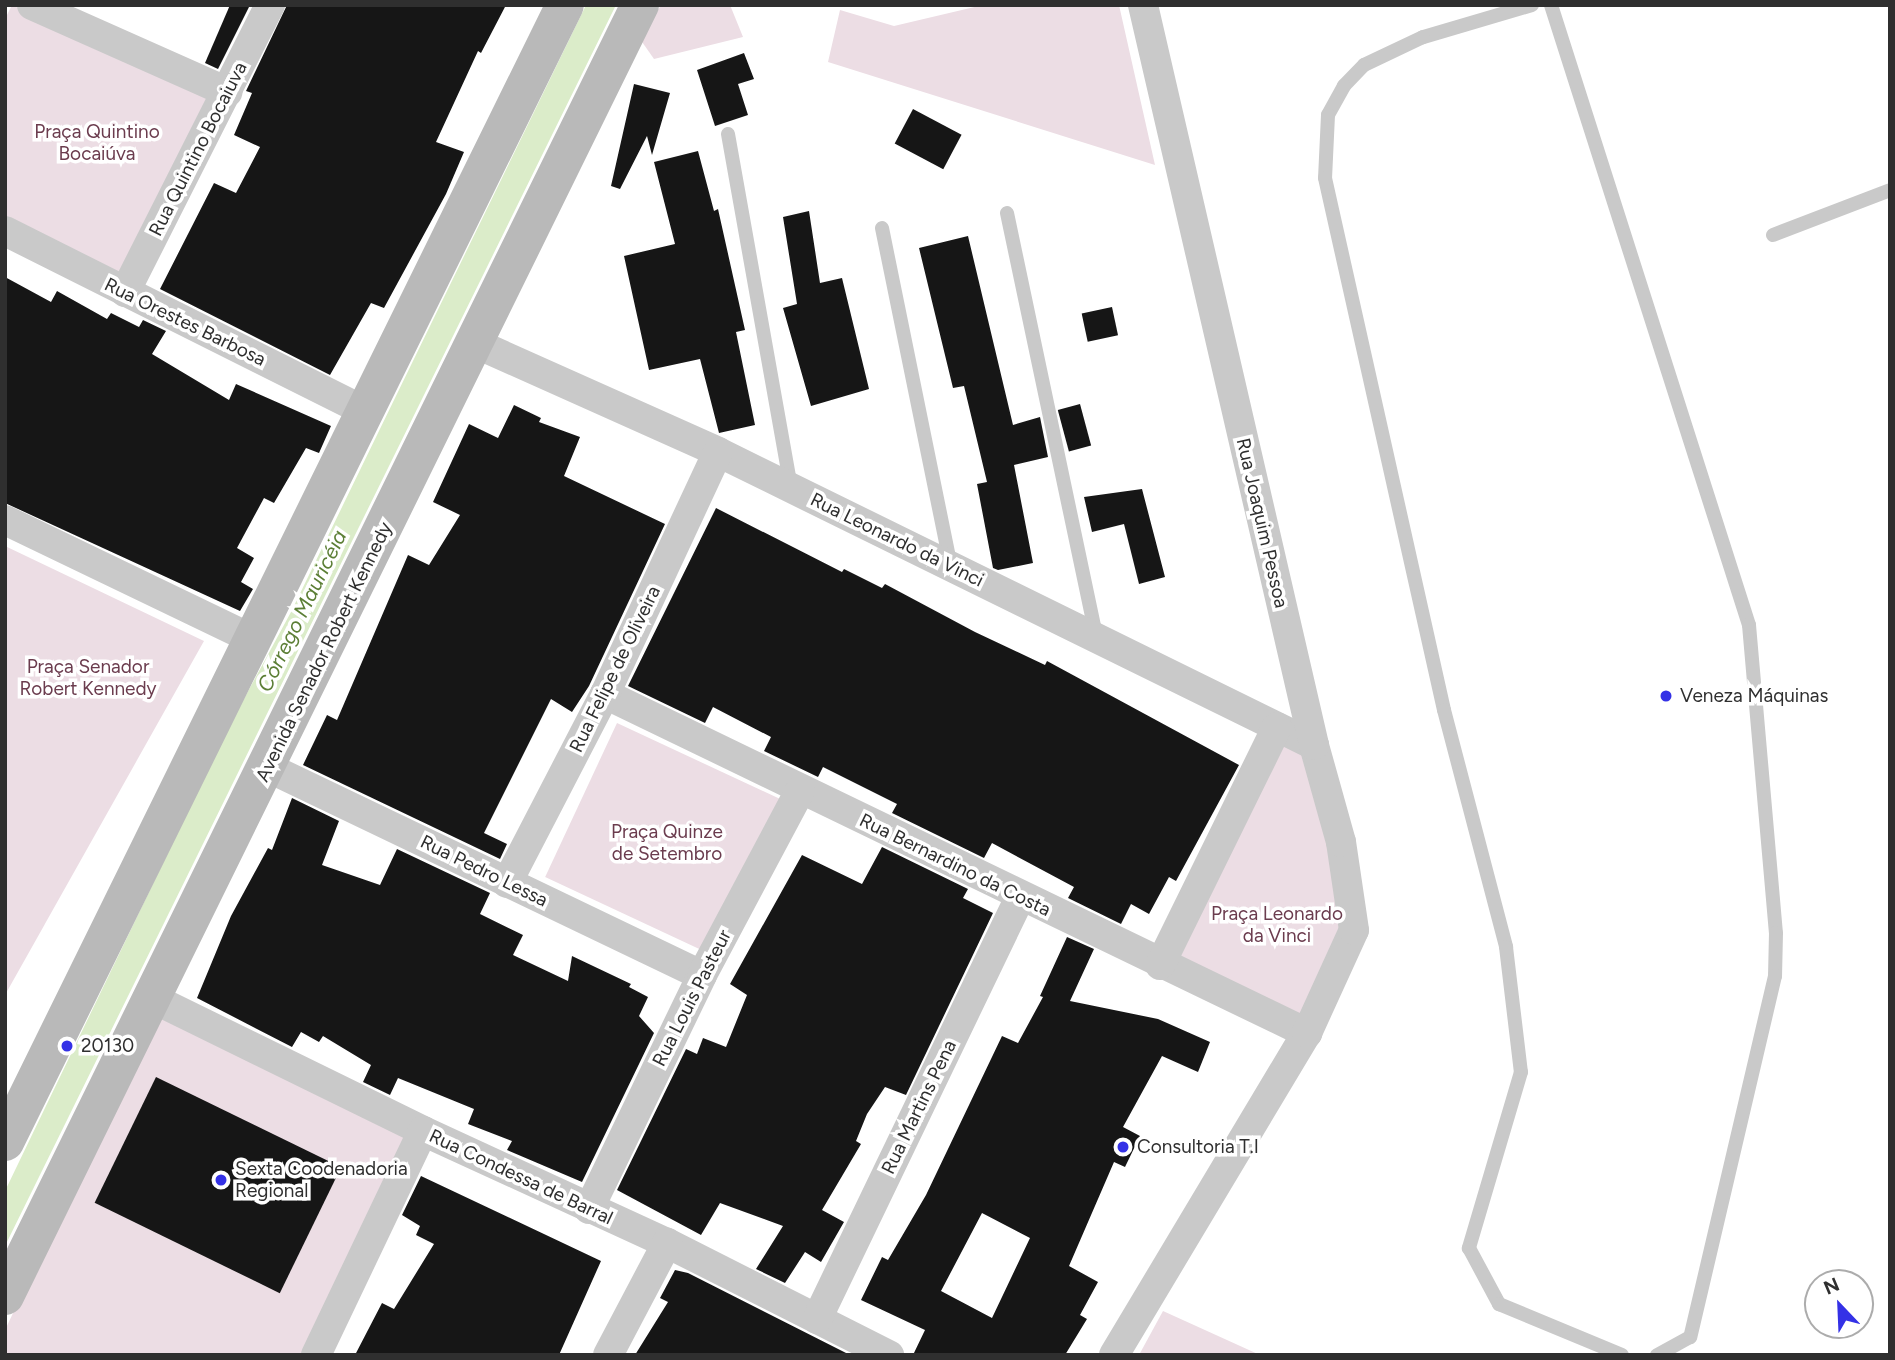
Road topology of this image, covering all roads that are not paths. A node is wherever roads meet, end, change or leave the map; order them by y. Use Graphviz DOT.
graph roads {
  1 [pos="33,5"];
  2 [pos="270,5"];
  3 [pos="565,5"];
  4 [pos="640,5"];
  5 [pos="1143,5"];
  6 [pos="1532,5"];
  7 [pos="1551,5"];
  8 [pos="227,92"];
  9 [pos="728,134"];
  10 [pos="1890,190"];
  11 [pos="1007,213"];
  12 [pos="881,228"];
  13 [pos="5,231"];
  14 [pos="1773,235"];
  15 [pos="125,292"];
  16 [pos="477,344"];
  17 [pos="366,412"];
  18 [pos="718,452"];
  19 [pos="791,488"];
  20 [pos="5,520"];
  21 [pos="952,568"];
  22 [pos="252,639"];
  23 [pos="1097,639"];
  24 [pos="605,694"];
  25 [pos="1277,727"];
  26 [pos="1314,745"];
  27 [pos="267,767"];
  28 [pos="800,791"];
  29 [pos="507,883"];
  30 [pos="1021,896"];
  31 [pos="1160,965"];
  32 [pos="702,975"];
  33 [pos="154,999"];
  34 [pos="1307,1033"];
  35 [pos="423,1131"];
  36 [pos="5,1142"];
  37 [pos="589,1209"];
  38 [pos="667,1243"];
  39 [pos="5,1296"];
  40 [pos="817,1319"];
  41 [pos="317,1355"];
  42 [pos="608,1355"];
  43 [pos="889,1355"];
  44 [pos="1114,1355"];
  45 [pos="1622,1355"];
  46 [pos="1657,1355"];
  1 -- 8 [label="street"];
  2 -- 8 [label="street, Rua Quintino Bocaiuva"];
  3 -- 17 [label="street"];
  4 -- 16 [label="street, Avenida Senador Robert Kennedy"];
  5 -- 26 [label="street, Rua Joaquim Pessoa"];
  6 -- 45 [label="lane"];
  7 -- 46 [label="lane"];
  8 -- 15 [label="street, Rua Quintino Bocaiuva"];
  9 -- 19 [label="lane"];
  10 -- 14 [label="lane"];
  11 -- 23 [label="lane"];
  12 -- 21 [label="lane"];
  13 -- 15 [label="street, Rua Orestes Barbosa"];
  15 -- 17 [label="street, Rua Orestes Barbosa"];
  16 -- 18 [label="street, Rua Leonardo da Vinci"];
  16 -- 27 [label="street, Avenida Senador Robert Kennedy"];
  17 -- 22 [label="street"];
  18 -- 19 [label="street, Rua Leonardo da Vinci"];
  18 -- 24 [label="street, Rua Felipe de Oliveira"];
  19 -- 21 [label="street, Rua Leonardo da Vinci"];
  20 -- 22 [label="street"];
  21 -- 23 [label="street, Rua Leonardo da Vinci"];
  22 -- 36 [label="street"];
  23 -- 25 [label="street, Rua Leonardo da Vinci"];
  24 -- 28 [label="street, Rua Bernardino da Costa"];
  24 -- 29 [label="street, Rua Felipe de Oliveira"];
  25 -- 26 [label="street, Rua Leonardo da Vinci"];
  25 -- 31 [label="street"];
  26 -- 34 [label="street, Rua Joaquim Pessoa"];
  27 -- 29 [label="street, Rua Pedro Lessa"];
  27 -- 33 [label="street, Avenida Senador Robert Kennedy"];
  28 -- 30 [label="street, Rua Bernardino da Costa"];
  28 -- 32 [label="street, Rua Louis Pasteur"];
  29 -- 32 [label="street, Rua Pedro Lessa"];
  30 -- 31 [label="street, Rua Bernardino da Costa"];
  30 -- 40 [label="street, Rua Martins Pena"];
  31 -- 34 [label="street, Rua Bernardino da Costa"];
  32 -- 37 [label="street, Rua Louis Pasteur"];
  33 -- 35 [label="street, Rua Condessa de Barral"];
  33 -- 39 [label="street, Avenida Senador Robert Kennedy"];
  34 -- 44 [label="street, Rua Joaquim Pessoa"];
  35 -- 37 [label="street, Rua Condessa de Barral"];
  35 -- 41 [label="street"];
  37 -- 38 [label="street, Rua Condessa de Barral"];
  38 -- 40 [label="street, Rua Condessa de Barral"];
  38 -- 42 [label="street"];
  40 -- 43 [label="street, Rua Condessa de Barral"];
}
